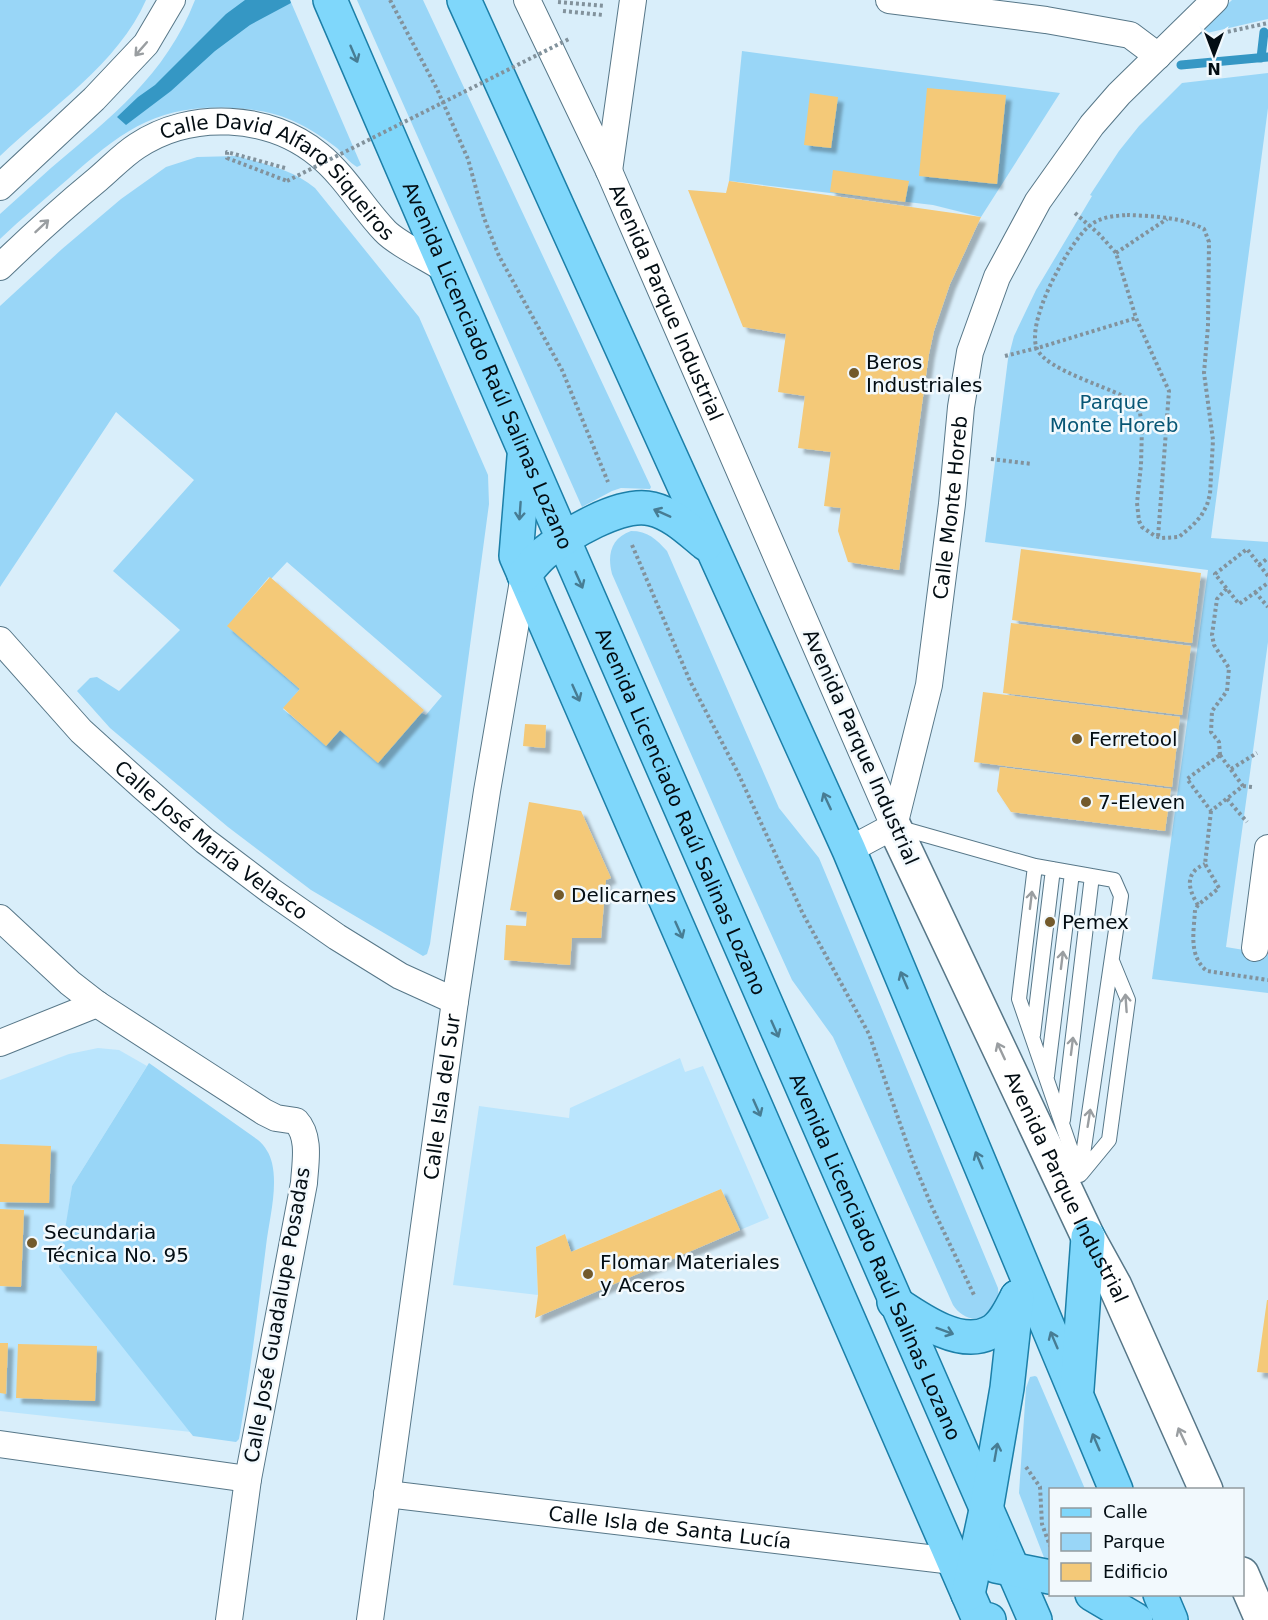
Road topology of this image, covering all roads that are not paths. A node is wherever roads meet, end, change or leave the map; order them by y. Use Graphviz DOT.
graph roads {
  1 [pos="172,0"];
  2 [pos="330,0"];
  3 [pos="464,0"];
  4 [pos="527,0"];
  5 [pos="633,0"];
  6 [pos="889,0"];
  7 [pos="1215,0"];
  8 [pos="1047,10"];
  9 [pos="1158,56"];
  10 [pos="609,171"];
  11 [pos="0,187"];
  12 [pos="0,267"];
  13 [pos="446,270"];
  14 [pos="524,452"];
  15 [pos="562,540"];
  16 [pos="710,547"];
  17 [pos="524,575"];
  18 [pos="0,640"];
  19 [pos="894,826"];
  20 [pos="1268,848"];
  21 [pos="849,850"];
  22 [pos="1035,866"];
  23 [pos="1053,869"];
  24 [pos="1072,873"];
  25 [pos="1092,876"];
  26 [pos="1265,897"];
  27 [pos="0,918"];
  28 [pos="1255,948"];
  29 [pos="1112,961"];
  30 [pos="455,1001"];
  31 [pos="97,1004"];
  32 [pos="1033,1040"];
  33 [pos="0,1043"];
  34 [pos="1047,1081"];
  35 [pos="1062,1125"];
  36 [pos="1081,1186"];
  37 [pos="1089,1237"];
  38 [pos="1018,1253"];
  39 [pos="1017,1297"];
  40 [pos="894,1302"];
  41 [pos="1076,1394"];
  42 [pos="0,1444"];
  43 [pos="248,1479"];
  44 [pos="1115,1488"];
  45 [pos="1205,1488"];
  46 [pos="387,1494"];
  47 [pos="986,1510"];
  48 [pos="1012,1569"];
  49 [pos="1049,1577"];
  50 [pos="1244,1579"];
  51 [pos="1095,1596"];
  52 [pos="1161,1596"];
  53 [pos="972,1599"];
  54 [pos="229,1620"];
  55 [pos="370,1620"];
  56 [pos="1035,1620"];
  57 [pos="1136,1620"];
  58 [pos="1171,1620"];
  59 [pos="1262,1620"];
  1 -- 11 [label="street, one-way"];
  2 -- 13 [label="main road, Avenida Licenciado Raúl Salinas Lozano, one-way"];
  3 -- 16 [label="main road"];
  4 -- 10 [label="street, Avenida Parque Industrial"];
  5 -- 10 [label="street"];
  6 -- 8 [label="street"];
  7 -- 9 [label="street, Calle Monte Horeb"];
  8 -- 9 [label="street"];
  9 -- 19 [label="street, Calle Monte Horeb"];
  10 -- 19 [label="street, Avenida Parque Industrial"];
  12 -- 13 [label="street, Calle David Alfaro Siqueiros, one-way"];
  13 -- 14 [label="main road, Avenida Licenciado Raúl Salinas Lozano"];
  14 -- 15 [label="main road, Avenida Licenciado Raúl Salinas Lozano"];
  14 -- 17 [label="main road, one-way"];
  16 -- 15 [label="main road, one-way"];
  15 -- 17 [label="main road"];
  15 -- 40 [label="main road, Avenida Licenciado Raúl Salinas Lozano, one-way"];
  21 -- 16 [label="main road, one-way"];
  17 -- 30 [label="street, Calle Isla del Sur"];
  17 -- 53 [label="main road, one-way"];
  18 -- 30 [label="street, Calle José María Velasco"];
  19 -- 21 [label="street"];
  19 -- 22 [label="lane"];
  37 -- 19 [label="street, Avenida Parque Industrial, one-way"];
  20 -- 26 [label="street"];
  38 -- 21 [label="main road, one-way"];
  22 -- 23 [label="lane"];
  32 -- 22 [label="lane, one-way"];
  23 -- 24 [label="lane"];
  23 -- 32 [label="lane"];
  24 -- 25 [label="lane"];
  34 -- 24 [label="lane, one-way"];
  25 -- 29 [label="lane"];
  35 -- 25 [label="lane, one-way"];
  26 -- 28 [label="street"];
  27 -- 31 [label="street, Calle José Guadalupe Posadas"];
  36 -- 29 [label="lane, one-way"];
  36 -- 29 [label="lane, one-way"];
  30 -- 46 [label="street, Calle Isla del Sur"];
  31 -- 33 [label="street"];
  31 -- 43 [label="street, Calle José Guadalupe Posadas"];
  32 -- 34 [label="lane"];
  34 -- 35 [label="lane"];
  35 -- 36 [label="lane"];
  36 -- 37 [label="lane"];
  37 -- 41 [label="main road"];
  45 -- 37 [label="street, Avenida Parque Industrial, one-way"];
  38 -- 39 [label="main road"];
  41 -- 38 [label="main road, one-way"];
  40 -- 39 [label="main road, one-way"];
  47 -- 39 [label="main road, one-way"];
  40 -- 47 [label="main road, Avenida Licenciado Raúl Salinas Lozano"];
  44 -- 41 [label="main road, one-way"];
  42 -- 43 [label="street"];
  43 -- 54 [label="street, Calle José Guadalupe Posadas"];
  46 -- 53 [label="street, Calle Isla de Santa Lucía"];
  46 -- 55 [label="street, Calle Isla del Sur"];
  47 -- 48 [label="main road, Avenida Licenciado Raúl Salinas Lozano"];
  47 -- 53 [label="main road"];
  48 -- 49 [label="main road"];
  48 -- 53 [label="main road"];
  48 -- 56 [label="main road, Avenida Licenciado Raúl Salinas Lozano"];
  50 -- 59 [label="street"];
  51 -- 57 [label="main road"];
  52 -- 58 [label="main road"];
}
